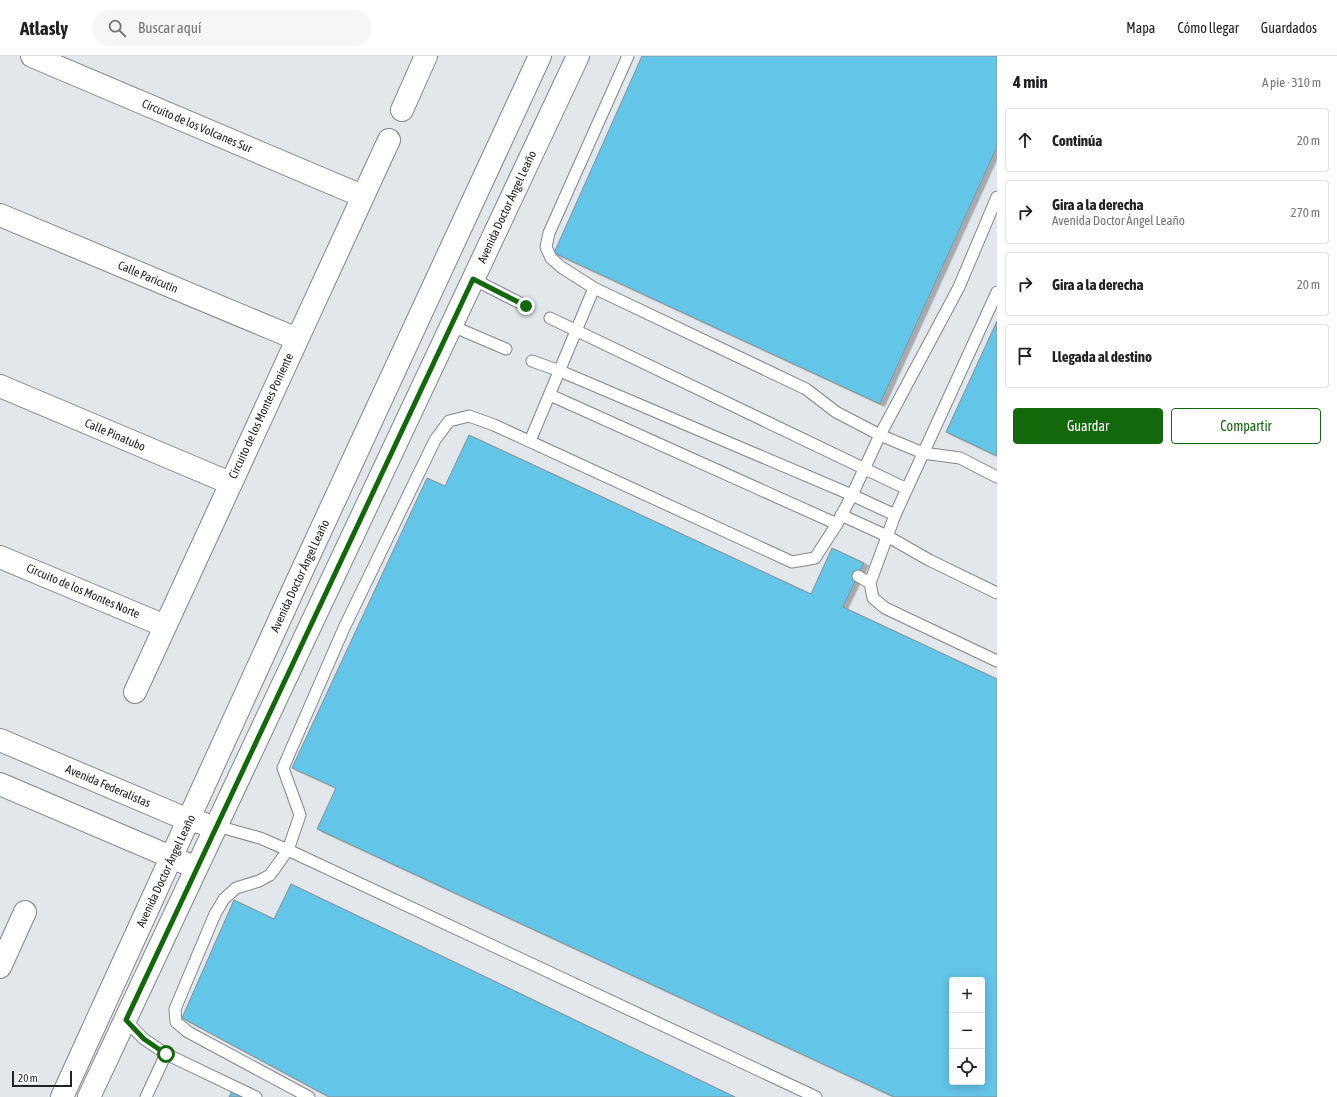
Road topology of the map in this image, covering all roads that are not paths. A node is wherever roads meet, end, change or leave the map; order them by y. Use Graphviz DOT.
graph roads {
  1 [pos="32,56"];
  2 [pos="426,56"];
  3 [pos="540,56"];
  4 [pos="578,56"];
  5 [pos="628,56"];
  6 [pos="402,110"];
  7 [pos="388,140"];
  8 [pos="362,196"];
  9 [pos="997,197"];
  10 [pos="0,215"];
  11 [pos="473,279"];
  12 [pos="594,288"];
  13 [pos="997,292"];
  14 [pos="526,306"];
  15 [pos="550,318"];
  16 [pos="452,326"];
  17 [pos="577,331"];
  18 [pos="297,339"];
  19 [pos="506,349"];
  20 [pos="532,360"];
  21 [pos="560,371"];
  22 [pos="0,386"];
  23 [pos="550,395"];
  24 [pos="880,435"];
  25 [pos="530,441"];
  26 [pos="923,453"];
  27 [pos="865,469"];
  28 [pos="997,477"];
  29 [pos="230,483"];
  30 [pos="907,489"];
  31 [pos="852,495"];
  32 [pos="895,515"];
  33 [pos="839,519"];
  34 [pos="887,536"];
  35 [pos="0,557"];
  36 [pos="858,576"];
  37 [pos="870,583"];
  38 [pos="294,588"];
  39 [pos="997,593"];
  40 [pos="323,601"];
  41 [pos="165,626"];
  42 [pos="997,661"];
  43 [pos="135,692"];
  44 [pos="0,740"];
  45 [pos="0,784"];
  46 [pos="189,820"];
  47 [pos="217,826"];
  48 [pos="288,850"];
  49 [pos="172,858"];
  50 [pos="198,869"];
  51 [pos="25,912"];
  52 [pos="0,965"];
  53 [pos="126,1020"];
  54 [pos="166,1054"];
  55 [pos="62,1097"];
  56 [pos="90,1097"];
  57 [pos="146,1097"];
  58 [pos="256,1097"];
  59 [pos="309,1097"];
  60 [pos="816,1097"];
  1 -- 8 [label="street, Circuito de los Volcanes Sur"];
  2 -- 6 [label="street"];
  3 -- 38 [label="street, Avenida Doctor Ángel Leaño"];
  4 -- 11 [label="street, Avenida Doctor Ángel Leaño"];
  5 -- 12 [label="lane"];
  7 -- 8 [label="street, Circuito de los Montes Poniente"];
  8 -- 18 [label="street, Circuito de los Montes Poniente"];
  9 -- 24 [label="lane"];
  10 -- 18 [label="street, Calle Paricutin"];
  11 -- 14 [label="lane"];
  11 -- 16 [label="street, Avenida Doctor Ángel Leaño"];
  12 -- 17 [label="lane"];
  12 -- 24 [label="lane"];
  13 -- 26 [label="lane"];
  15 -- 17 [label="lane"];
  16 -- 19 [label="lane"];
  16 -- 40 [label="street, Avenida Doctor Ángel Leaño"];
  17 -- 21 [label="lane"];
  17 -- 27 [label="lane"];
  18 -- 29 [label="street, Circuito de los Montes Poniente"];
  20 -- 21 [label="lane"];
  21 -- 23 [label="lane"];
  21 -- 31 [label="lane"];
  22 -- 29 [label="street, Calle Pinatubo"];
  23 -- 25 [label="lane"];
  23 -- 33 [label="lane"];
  24 -- 26 [label="lane"];
  24 -- 27 [label="lane"];
  25 -- 33 [label="lane"];
  25 -- 48 [label="lane"];
  26 -- 28 [label="lane"];
  26 -- 30 [label="lane"];
  27 -- 30 [label="lane"];
  27 -- 31 [label="lane"];
  29 -- 41 [label="street, Circuito de los Montes Poniente"];
  30 -- 32 [label="lane"];
  31 -- 32 [label="lane"];
  31 -- 33 [label="lane"];
  32 -- 34 [label="lane"];
  33 -- 34 [label="lane"];
  34 -- 37 [label="lane"];
  34 -- 39 [label="lane"];
  35 -- 41 [label="street, Circuito de los Montes Norte"];
  36 -- 37 [label="lane"];
  37 -- 42 [label="lane"];
  38 -- 40 [label="street"];
  38 -- 46 [label="street, Avenida Doctor Ángel Leaño"];
  40 -- 47 [label="street, Avenida Doctor Ángel Leaño"];
  41 -- 43 [label="street, Circuito de los Montes Poniente"];
  44 -- 46 [label="street, Avenida Federalistas"];
  45 -- 49 [label="street"];
  46 -- 47 [label="street, Avenida Federalistas"];
  46 -- 49 [label="street, Avenida Doctor Ángel Leaño"];
  47 -- 48 [label="lane"];
  47 -- 50 [label="street, Avenida Doctor Ángel Leaño"];
  48 -- 59 [label="lane"];
  48 -- 60 [label="lane"];
  49 -- 50 [label="street"];
  49 -- 55 [label="street, Avenida Doctor Ángel Leaño"];
  50 -- 53 [label="street, Avenida Doctor Ángel Leaño"];
  51 -- 52 [label="street"];
  53 -- 54 [label="lane"];
  53 -- 56 [label="street, Avenida Doctor Ángel Leaño"];
  54 -- 57 [label="lane"];
  54 -- 58 [label="lane"];
}
